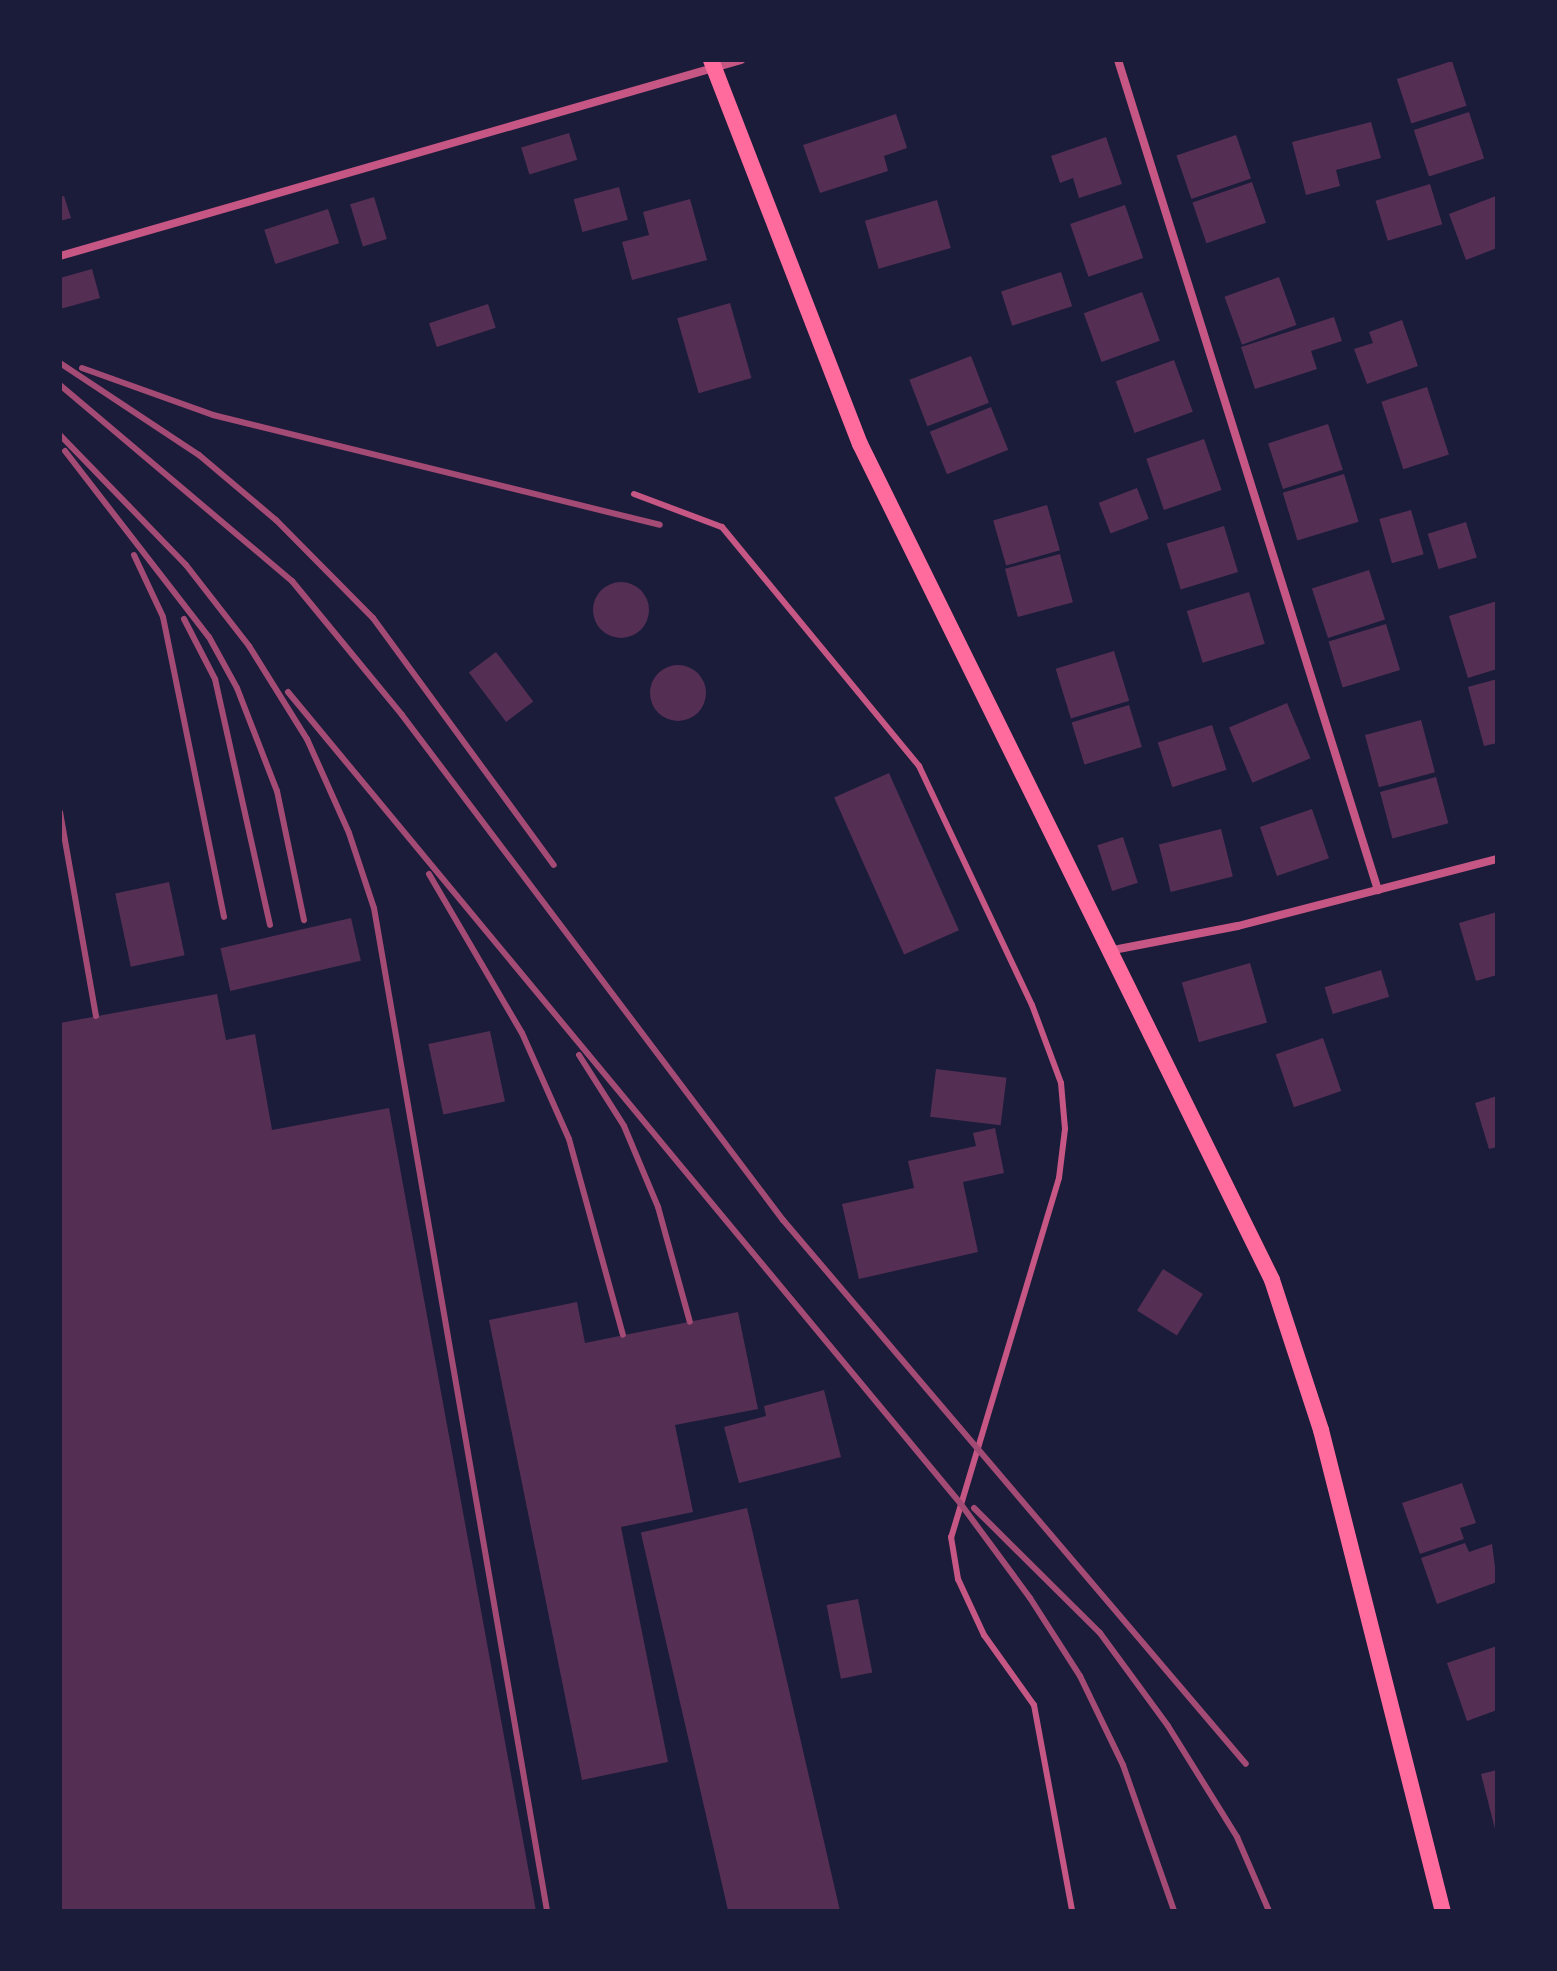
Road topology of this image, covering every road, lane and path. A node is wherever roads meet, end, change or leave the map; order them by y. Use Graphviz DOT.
graph roads {
  1 [pos="741,60"];
  2 [pos="1118,60"];
  3 [pos="712,64"];
  4 [pos="60,256"];
  5 [pos="634,494"];
  6 [pos="1497,859"];
  7 [pos="1378,890"];
  8 [pos="1107,951"];
  9 [pos="1072,1911"];
  10 [pos="1443,1911"];
  1 -- 3 [label="street"];
  2 -- 7 [label="street"];
  3 -- 4 [label="street"];
  3 -- 8 [label="main road"];
  5 -- 9 [label="lane"];
  6 -- 7 [label="street"];
  7 -- 8 [label="street"];
  8 -- 10 [label="main road"];
}
